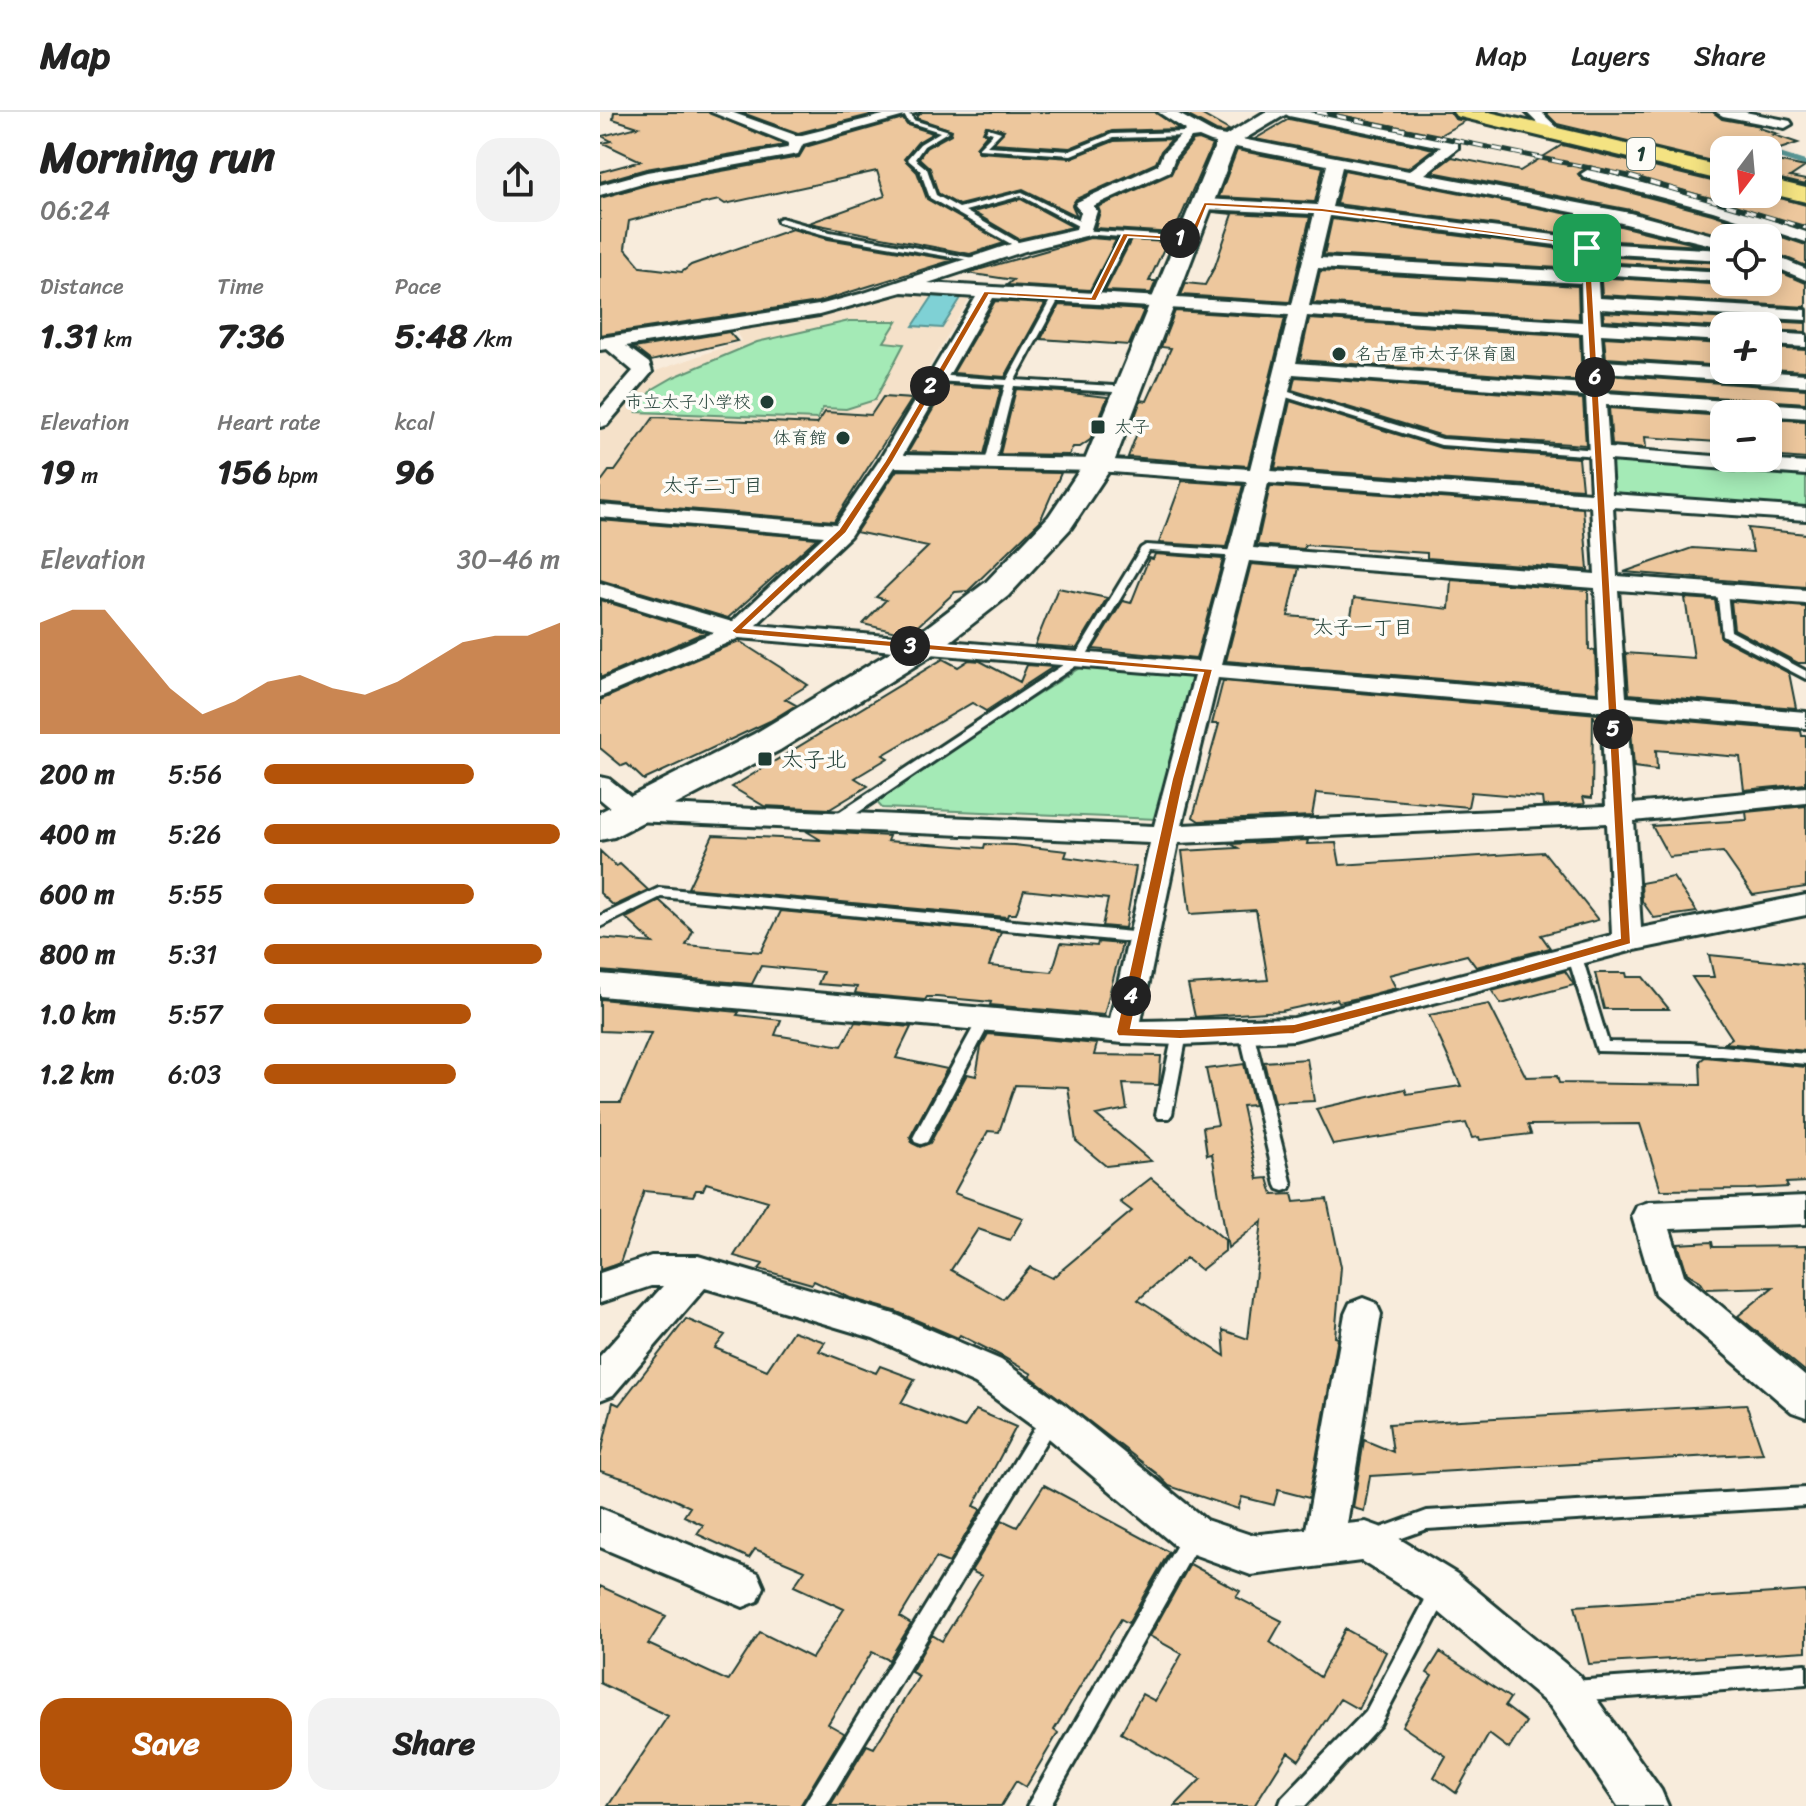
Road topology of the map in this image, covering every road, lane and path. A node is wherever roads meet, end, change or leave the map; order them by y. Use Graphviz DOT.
graph roads {
  1 [pos="718,112"];
  2 [pos="1165,112"];
  3 [pos="1280,112"];
  4 [pos="1289,112"];
  5 [pos="1463,112"];
  6 [pos="1723,112"];
  7 [pos="908,113"];
  8 [pos="1537,113"];
  9 [pos="1789,123"];
  10 [pos="988,130"];
  11 [pos="1193,134"];
  12 [pos="1558,135"];
  13 [pos="797,141"];
  14 [pos="1227,141"];
  15 [pos="1335,163"];
  16 [pos="1710,171"];
  17 [pos="1589,174"];
  18 [pos="1410,178"];
  19 [pos="1782,189"];
  20 [pos="600,190"];
  21 [pos="1666,193"];
  22 [pos="1806,195"];
  23 [pos="1204,204"];
  24 [pos="1322,210"];
  25 [pos="1585,210"];
  26 [pos="958,211"];
  27 [pos="1630,218"];
  28 [pos="781,220"];
  29 [pos="1084,229"];
  30 [pos="1126,235"];
  31 [pos="1806,237"];
  32 [pos="1190,239"];
  33 [pos="1710,239"];
  34 [pos="1587,246"];
  35 [pos="1020,247"];
  36 [pos="1710,254"];
  37 [pos="980,260"];
  38 [pos="1309,262"];
  39 [pos="1782,264"];
  40 [pos="1588,273"];
  41 [pos="1806,275"];
  42 [pos="1710,277"];
  43 [pos="1782,280"];
  44 [pos="1806,281"];
  45 [pos="902,287"];
  46 [pos="987,293"];
  47 [pos="1056,297"];
  48 [pos="1093,299"];
  49 [pos="1590,303"];
  50 [pos="1165,304"];
  51 [pos="1299,312"];
  52 [pos="1806,315"];
  53 [pos="1591,328"];
  54 [pos="1710,335"];
  55 [pos="1782,340"];
  56 [pos="1806,341"];
  57 [pos="605,343"];
  58 [pos="1594,366"];
  59 [pos="1285,368"];
  60 [pos="935,378"];
  61 [pos="1806,380"];
  62 [pos="1010,382"];
  63 [pos="1130,390"];
  64 [pos="1279,392"];
  65 [pos="1596,395"];
  66 [pos="1806,412"];
  67 [pos="600,421"];
  68 [pos="1599,453"];
  69 [pos="889,461"];
  70 [pos="990,462"];
  71 [pos="1098,465"];
  72 [pos="1806,469"];
  73 [pos="1258,476"];
  74 [pos="1601,500"];
  75 [pos="600,511"];
  76 [pos="1806,514"];
  77 [pos="842,531"];
  78 [pos="1240,554"];
  79 [pos="1605,582"];
  80 [pos="600,590"];
  81 [pos="1722,591"];
  82 [pos="1806,597"];
  83 [pos="736,631"];
  84 [pos="922,647"];
  85 [pos="1079,659"];
  86 [pos="1209,671"];
  87 [pos="1806,676"];
  88 [pos="600,690"];
  89 [pos="1612,705"];
  90 [pos="1806,720"];
  91 [pos="600,785"];
  92 [pos="1806,795"];
  93 [pos="633,812"];
  94 [pos="1618,814"];
  95 [pos="833,823"];
  96 [pos="600,828"];
  97 [pos="1167,835"];
  98 [pos="1806,905"];
  99 [pos="600,922"];
  100 [pos="1143,938"];
  101 [pos="1627,941"];
  102 [pos="1575,957"];
  103 [pos="600,985"];
  104 [pos="984,1021"];
  105 [pos="1246,1031"];
  106 [pos="1123,1032"];
  107 [pos="1180,1034"];
  108 [pos="1806,1059"];
  109 [pos="1164,1114"];
  110 [pos="921,1138"];
  111 [pos="1284,1185"];
  112 [pos="1806,1210"];
  113 [pos="698,1271"];
  114 [pos="600,1288"];
  115 [pos="1363,1314"];
  116 [pos="600,1383"];
  117 [pos="1806,1400"];
  118 [pos="1051,1417"];
  119 [pos="1806,1497"];
  120 [pos="600,1527"];
  121 [pos="1193,1535"];
  122 [pos="1366,1541"];
  123 [pos="1323,1546"];
  124 [pos="743,1587"];
  125 [pos="1442,1588"];
  126 [pos="1806,1674"];
  127 [pos="1565,1691"];
  128 [pos="814,1806"];
  129 [pos="1038,1806"];
  130 [pos="1290,1806"];
  131 [pos="1645,1806"];
  1 -- 13 [label="street"];
  2 -- 11 [label="street"];
  3 -- 14 [label="street"];
  4 -- 18 [label="street"];
  5 -- 12 [label="highway, 1"];
  6 -- 9 [label="street"];
  7 -- 13 [label="street"];
  7 -- 26 [label="lane"];
  8 -- 12 [label="street"];
  10 -- 11 [label="lane"];
  11 -- 14 [label="street"];
  11 -- 29 [label="street"];
  12 -- 16 [label="highway, 1"];
  13 -- 20 [label="street"];
  14 -- 15 [label="street"];
  14 -- 23 [label="street"];
  15 -- 18 [label="street"];
  15 -- 24 [label="street"];
  17 -- 21 [label="street"];
  18 -- 25 [label="street"];
  19 -- 22 [label="highway"];
  21 -- 27 [label="street"];
  21 -- 31 [label="street"];
  23 -- 24 [label="street"];
  23 -- 32 [label="street"];
  24 -- 34 [label="street"];
  24 -- 38 [label="street"];
  25 -- 27 [label="street"];
  25 -- 34 [label="street"];
  26 -- 29 [label="lane"];
  26 -- 35 [label="lane"];
  27 -- 33 [label="street"];
  28 -- 37 [label="lane"];
  29 -- 30 [label="lane"];
  29 -- 35 [label="street"];
  30 -- 32 [label="lane"];
  30 -- 48 [label="lane"];
  32 -- 50 [label="street"];
  34 -- 36 [label="street"];
  34 -- 40 [label="street"];
  35 -- 37 [label="street"];
  37 -- 45 [label="street"];
  38 -- 40 [label="street"];
  38 -- 51 [label="street"];
  39 -- 41 [label="street"];
  40 -- 42 [label="street"];
  40 -- 49 [label="street"];
  43 -- 44 [label="street"];
  45 -- 46 [label="street"];
  45 -- 57 [label="street"];
  46 -- 47 [label="street"];
  46 -- 60 [label="street"];
  47 -- 48 [label="street"];
  47 -- 62 [label="lane"];
  48 -- 50 [label="street"];
  49 -- 52 [label="street"];
  49 -- 53 [label="street"];
  50 -- 51 [label="street"];
  50 -- 63 [label="street"];
  51 -- 53 [label="street"];
  51 -- 59 [label="street"];
  53 -- 54 [label="street"];
  53 -- 58 [label="street"];
  55 -- 56 [label="street"];
  57 -- 67 [label="street"];
  58 -- 61 [label="street"];
  58 -- 65 [label="street"];
  59 -- 64 [label="street"];
  59 -- 65 [label="street"];
  60 -- 62 [label="lane"];
  60 -- 69 [label="street"];
  62 -- 63 [label="lane"];
  62 -- 70 [label="lane"];
  63 -- 71 [label="street"];
  64 -- 68 [label="lane"];
  64 -- 73 [label="street"];
  65 -- 66 [label="street"];
  65 -- 68 [label="street"];
  68 -- 72 [label="street"];
  68 -- 74 [label="street"];
  69 -- 70 [label="street"];
  69 -- 77 [label="street"];
  70 -- 71 [label="street"];
  71 -- 73 [label="street"];
  71 -- 84 [label="street"];
  73 -- 74 [label="street"];
  73 -- 78 [label="street"];
  74 -- 76 [label="street"];
  74 -- 79 [label="street"];
  75 -- 77 [label="street"];
  77 -- 83 [label="street"];
  78 -- 79 [label="street"];
  78 -- 85 [label="lane"];
  78 -- 86 [label="street"];
  79 -- 81 [label="street"];
  79 -- 89 [label="street"];
  80 -- 83 [label="street"];
  81 -- 82 [label="street"];
  81 -- 87 [label="lane"];
  83 -- 84 [label="street"];
  83 -- 88 [label="street"];
  84 -- 85 [label="street"];
  84 -- 93 [label="street"];
  85 -- 86 [label="street"];
  85 -- 95 [label="lane"];
  86 -- 89 [label="street"];
  86 -- 97 [label="street"];
  89 -- 90 [label="street"];
  89 -- 94 [label="street"];
  91 -- 93 [label="street"];
  92 -- 94 [label="street"];
  93 -- 95 [label="street"];
  93 -- 96 [label="street"];
  94 -- 97 [label="street"];
  94 -- 101 [label="street"];
  95 -- 97 [label="street"];
  97 -- 100 [label="street"];
  98 -- 101 [label="street"];
  99 -- 100 [label="lane"];
  100 -- 106 [label="street"];
  101 -- 102 [label="street"];
  102 -- 105 [label="street"];
  102 -- 108 [label="lane"];
  103 -- 104 [label="street"];
  104 -- 106 [label="street"];
  104 -- 110 [label="lane"];
  105 -- 107 [label="street"];
  105 -- 111 [label="lane"];
  106 -- 107 [label="street"];
  107 -- 109 [label="lane"];
  112 -- 117 [label="street"];
  113 -- 114 [label="street"];
  113 -- 116 [label="street"];
  113 -- 118 [label="street"];
  115 -- 123 [label="street"];
  118 -- 121 [label="street"];
  118 -- 128 [label="lane"];
  119 -- 122 [label="lane"];
  120 -- 124 [label="street"];
  121 -- 123 [label="street"];
  121 -- 129 [label="lane"];
  122 -- 123 [label="street"];
  122 -- 125 [label="street"];
  125 -- 127 [label="street"];
  125 -- 130 [label="lane"];
  126 -- 127 [label="lane"];
  127 -- 131 [label="street"];
}
